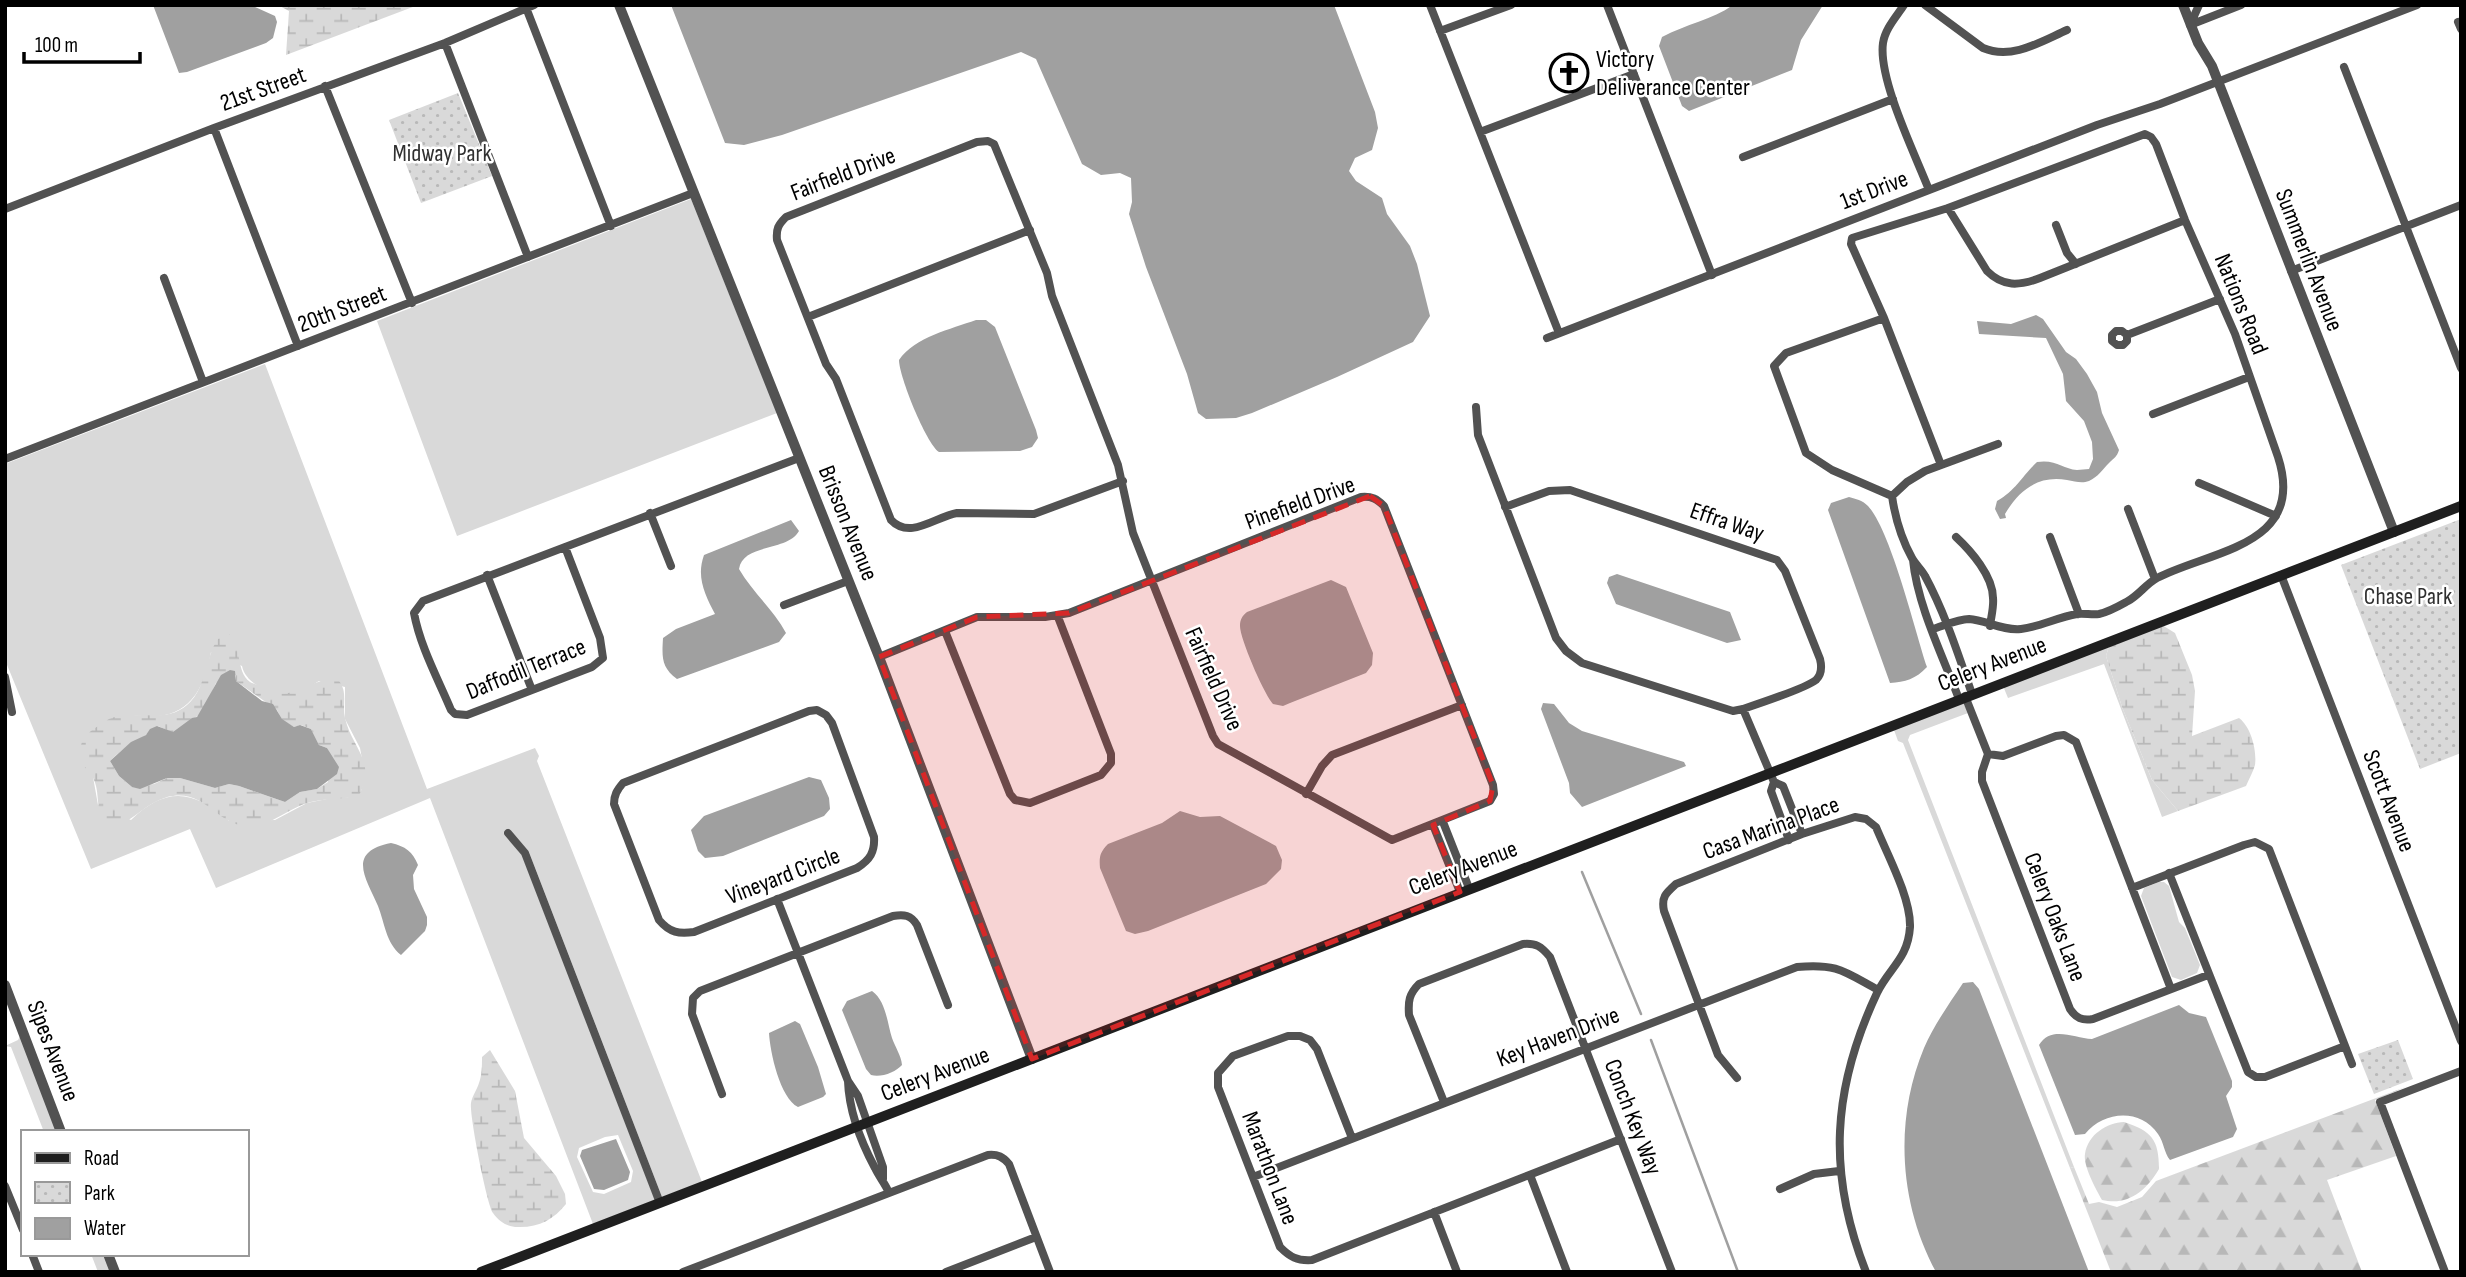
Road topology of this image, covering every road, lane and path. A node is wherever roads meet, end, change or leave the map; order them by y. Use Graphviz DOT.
graph roads {
  1 [pos="619,5"];
  2 [pos="1430,5"];
  3 [pos="1511,5"];
  4 [pos="1607,5"];
  5 [pos="1905,5"];
  6 [pos="1925,5"];
  7 [pos="2183,5"];
  8 [pos="2199,5"];
  9 [pos="2241,5"];
  10 [pos="2417,5"];
  11 [pos="528,6"];
  12 [pos="2190,25"];
  13 [pos="2067,30"];
  14 [pos="1440,31"];
  15 [pos="445,43"];
  16 [pos="2344,67"];
  17 [pos="1634,74"];
  18 [pos="2217,82"];
  19 [pos="325,86"];
  20 [pos="1893,99"];
  21 [pos="214,128"];
  22 [pos="1480,132"];
  23 [pos="1743,157"];
  24 [pos="1929,190"];
  25 [pos="693,193"];
  26 [pos="2461,205"];
  27 [pos="1948,208"];
  28 [pos="5,209"];
  29 [pos="2185,220"];
  30 [pos="2056,225"];
  31 [pos="611,226"];
  32 [pos="2405,226"];
  33 [pos="1030,230"];
  34 [pos="528,257"];
  35 [pos="2076,264"];
  36 [pos="2291,271"];
  37 [pos="1712,275"];
  38 [pos="164,278"];
  39 [pos="2220,299"];
  40 [pos="412,303"];
  41 [pos="808,317"];
  42 [pos="1884,318"];
  43 [pos="1559,333"];
  44 [pos="2127,335"];
  45 [pos="1547,338"];
  46 [pos="298,346"];
  47 [pos="2461,368"];
  48 [pos="2249,377"];
  49 [pos="203,382"];
  50 [pos="1476,407"];
  51 [pos="2154,414"];
  52 [pos="1998,444"];
  53 [pos="799,458"];
  54 [pos="5,459"];
  55 [pos="1941,465"];
  56 [pos="1123,481"];
  57 [pos="2199,483"];
  58 [pos="1892,496"];
  59 [pos="2461,506"];
  60 [pos="1505,507"];
  61 [pos="2128,509"];
  62 [pos="650,513"];
  63 [pos="2276,516"];
  64 [pos="2394,532"];
  65 [pos="1956,537"];
  66 [pos="2050,537"];
  67 [pos="565,547"];
  68 [pos="1913,560"];
  69 [pos="671,566"];
  70 [pos="487,575"];
  71 [pos="2281,575"];
  72 [pos="2155,579"];
  73 [pos="1152,580"];
  74 [pos="848,581"];
  75 [pos="785,605"];
  76 [pos="2079,614"];
  77 [pos="1058,617"];
  78 [pos="1947,625"];
  79 [pos="1990,626"];
  80 [pos="1933,629"];
  81 [pos="945,631"];
  82 [pos="879,657"];
  83 [pos="5,677"];
  84 [pos="532,690"];
  85 [pos="1965,696"];
  86 [pos="1462,705"];
  87 [pos="1743,709"];
  88 [pos="12,712"];
  89 [pos="1988,754"];
  90 [pos="1772,777"];
  91 [pos="1306,794"];
  92 [pos="1443,821"];
  93 [pos="1433,825"];
  94 [pos="508,833"];
  95 [pos="1802,834"];
  96 [pos="1789,839"];
  97 [pos="2169,873"];
  98 [pos="2132,888"];
  99 [pos="1465,890"];
  100 [pos="777,899"];
  101 [pos="798,953"];
  102 [pos="2208,975"];
  103 [pos="5,985"];
  104 [pos="2171,989"];
  105 [pos="1878,990"];
  106 [pos="1698,1004"];
  107 [pos="947,1005"];
  108 [pos="2461,1041"];
  109 [pos="2345,1046"];
  110 [pos="1585,1047"];
  111 [pos="1032,1059"];
  112 [pos="2352,1064"];
  113 [pos="2461,1071"];
  114 [pos="1737,1078"];
  115 [pos="722,1094"];
  116 [pos="1444,1102"];
  117 [pos="863,1124"];
  118 [pos="60,1130"];
  119 [pos="1352,1138"];
  120 [pos="1621,1139"];
  121 [pos="1839,1171"];
  122 [pos="1530,1175"];
  123 [pos="1253,1177"];
  124 [pos="5,1186"];
  125 [pos="1780,1189"];
  126 [pos="888,1193"];
  127 [pos="660,1203"];
  128 [pos="1434,1212"];
  129 [pos="21,1225"];
  130 [pos="1037,1237"];
  131 [pos="481,1272"];
  132 [pos="682,1272"];
  133 [pos="946,1272"];
  134 [pos="1050,1272"];
  135 [pos="1457,1272"];
  136 [pos="1567,1272"];
  137 [pos="1672,1272"];
  138 [pos="1866,1272"];
  139 [pos="2445,1272"];
  1 -- 25 [label="street, Brisson Avenue"];
  2 -- 14 [label="street"];
  3 -- 14 [label="street"];
  4 -- 17 [label="street"];
  5 -- 20 [label="street"];
  6 -- 13 [label="street"];
  7 -- 12 [label="street, Summerlin Avenue"];
  8 -- 12 [label="street"];
  9 -- 12 [label="street"];
  10 -- 18 [label="street, 1st Drive"];
  11 -- 15 [label="street, 21st Street"];
  11 -- 31 [label="street"];
  12 -- 18 [label="street, Summerlin Avenue"];
  14 -- 22 [label="street"];
  15 -- 19 [label="street, 21st Street"];
  15 -- 34 [label="street"];
  16 -- 32 [label="street"];
  17 -- 22 [label="street"];
  17 -- 37 [label="street"];
  18 -- 24 [label="street, 1st Drive"];
  18 -- 36 [label="street, Summerlin Avenue"];
  19 -- 21 [label="street, 21st Street"];
  19 -- 40 [label="street"];
  20 -- 23 [label="street"];
  20 -- 24 [label="street"];
  21 -- 28 [label="street, 21st Street"];
  21 -- 46 [label="street"];
  22 -- 43 [label="street"];
  24 -- 37 [label="street, 1st Drive"];
  25 -- 31 [label="street, 20th Street"];
  25 -- 53 [label="street, Brisson Avenue"];
  26 -- 32 [label="street"];
  27 -- 29 [label="street, Nations Road"];
  27 -- 35 [label="street"];
  27 -- 42 [label="street, Nations Road"];
  29 -- 35 [label="street"];
  29 -- 39 [label="street, Nations Road"];
  30 -- 35 [label="street"];
  31 -- 34 [label="street, 20th Street"];
  32 -- 36 [label="street"];
  32 -- 47 [label="street"];
  33 -- 41 [label="street"];
  33 -- 41 [label="street, Fairfield Drive"];
  33 -- 56 [label="street, Fairfield Drive"];
  34 -- 40 [label="street, 20th Street"];
  36 -- 64 [label="street, Summerlin Avenue"];
  37 -- 43 [label="street, 1st Drive"];
  38 -- 49 [label="street"];
  39 -- 44 [label="street"];
  39 -- 48 [label="street, Nations Road"];
  40 -- 46 [label="street, 20th Street"];
  41 -- 56 [label="street, Fairfield Drive"];
  42 -- 55 [label="street"];
  42 -- 58 [label="street"];
  43 -- 45 [label="street, 1st Drive"];
  46 -- 49 [label="street, 20th Street"];
  48 -- 51 [label="street"];
  48 -- 63 [label="street, Nations Road"];
  49 -- 54 [label="street, 20th Street"];
  50 -- 60 [label="street"];
  52 -- 55 [label="street"];
  53 -- 62 [label="street, Daffodil Terrace"];
  53 -- 74 [label="street, Brisson Avenue"];
  55 -- 58 [label="street"];
  56 -- 73 [label="street, Fairfield Drive"];
  57 -- 63 [label="street"];
  58 -- 68 [label="street"];
  59 -- 64 [label="main road, Celery Avenue"];
  60 -- 87 [label="street"];
  60 -- 87 [label="street, Effra Way"];
  61 -- 72 [label="street"];
  62 -- 67 [label="street, Daffodil Terrace"];
  62 -- 69 [label="street"];
  63 -- 72 [label="street"];
  64 -- 71 [label="main road, Celery Avenue"];
  65 -- 79 [label="street"];
  66 -- 76 [label="street"];
  67 -- 70 [label="street, Daffodil Terrace"];
  67 -- 84 [label="street, Daffodil Terrace"];
  68 -- 78 [label="street"];
  68 -- 80 [label="street"];
  70 -- 84 [label="street"];
  70 -- 84 [label="street, Daffodil Terrace"];
  71 -- 85 [label="main road, Celery Avenue"];
  71 -- 108 [label="street, Scott Avenue"];
  72 -- 76 [label="street"];
  73 -- 77 [label="street, Pinefield Drive"];
  73 -- 86 [label="street, Pinefield Drive"];
  73 -- 91 [label="street, Fairfield Drive"];
  74 -- 75 [label="street"];
  74 -- 82 [label="street, Brisson Avenue"];
  76 -- 79 [label="street"];
  77 -- 81 [label="street, Pinefield Drive"];
  77 -- 81 [label="street"];
  78 -- 79 [label="street"];
  78 -- 80 [label="street"];
  78 -- 85 [label="street"];
  80 -- 85 [label="street"];
  81 -- 82 [label="street, Pinefield Drive"];
  82 -- 111 [label="street, Brisson Avenue"];
  83 -- 88 [label="street"];
  85 -- 89 [label="street, Celery Oaks Lane"];
  85 -- 90 [label="main road, Celery Avenue"];
  86 -- 91 [label="street"];
  86 -- 92 [label="street, Pinefield Drive"];
  87 -- 90 [label="street"];
  89 -- 98 [label="street"];
  89 -- 104 [label="street, Celery Oaks Lane"];
  90 -- 95 [label="street"];
  90 -- 96 [label="street"];
  90 -- 99 [label="main road, Celery Avenue"];
  91 -- 93 [label="street, Fairfield Drive"];
  92 -- 93 [label="street, Fairfield Drive"];
  92 -- 99 [label="street"];
  93 -- 99 [label="street"];
  94 -- 127 [label="street"];
  95 -- 96 [label="street, Casa Marina Place"];
  95 -- 105 [label="street, Casa Marina Place"];
  96 -- 106 [label="street, Casa Marina Place"];
  97 -- 98 [label="street"];
  97 -- 102 [label="street"];
  97 -- 109 [label="street"];
  98 -- 104 [label="street"];
  99 -- 111 [label="main road, Celery Avenue"];
  100 -- 100 [label="street, Vineyard Circle"];
  100 -- 101 [label="street"];
  101 -- 107 [label="street"];
  101 -- 115 [label="street"];
  101 -- 117 [label="street"];
  102 -- 104 [label="street, Celery Oaks Lane"];
  102 -- 109 [label="street"];
  103 -- 118 [label="street, Sipes Avenue"];
  105 -- 106 [label="street, Key Haven Drive"];
  105 -- 121 [label="street, Casa Marina Place"];
  106 -- 110 [label="street, Key Haven Drive"];
  106 -- 114 [label="street, Casa Marina Place"];
  109 -- 112 [label="street"];
  110 -- 116 [label="street, Key Haven Drive"];
  110 -- 116 [label="street, Conch Key Way"];
  110 -- 120 [label="street, Conch Key Way"];
  111 -- 117 [label="main road, Celery Avenue"];
  113 -- 139 [label="street"];
  116 -- 119 [label="street, Key Haven Drive"];
  117 -- 126 [label="street"];
  117 -- 127 [label="main road, Celery Avenue"];
  119 -- 123 [label="street, Key Haven Drive"];
  119 -- 123 [label="street, Marathon Lane"];
  120 -- 122 [label="street, Marathon Lane"];
  120 -- 137 [label="street, Conch Key Way"];
  121 -- 125 [label="street"];
  121 -- 138 [label="street, Casa Marina Place"];
  122 -- 128 [label="street, Marathon Lane"];
  122 -- 136 [label="street"];
  123 -- 128 [label="street, Marathon Lane"];
  124 -- 129 [label="street"];
  126 -- 130 [label="street"];
  126 -- 132 [label="street"];
  127 -- 131 [label="main road, Celery Avenue"];
  128 -- 135 [label="street"];
  130 -- 133 [label="street"];
  130 -- 134 [label="street"];
}
